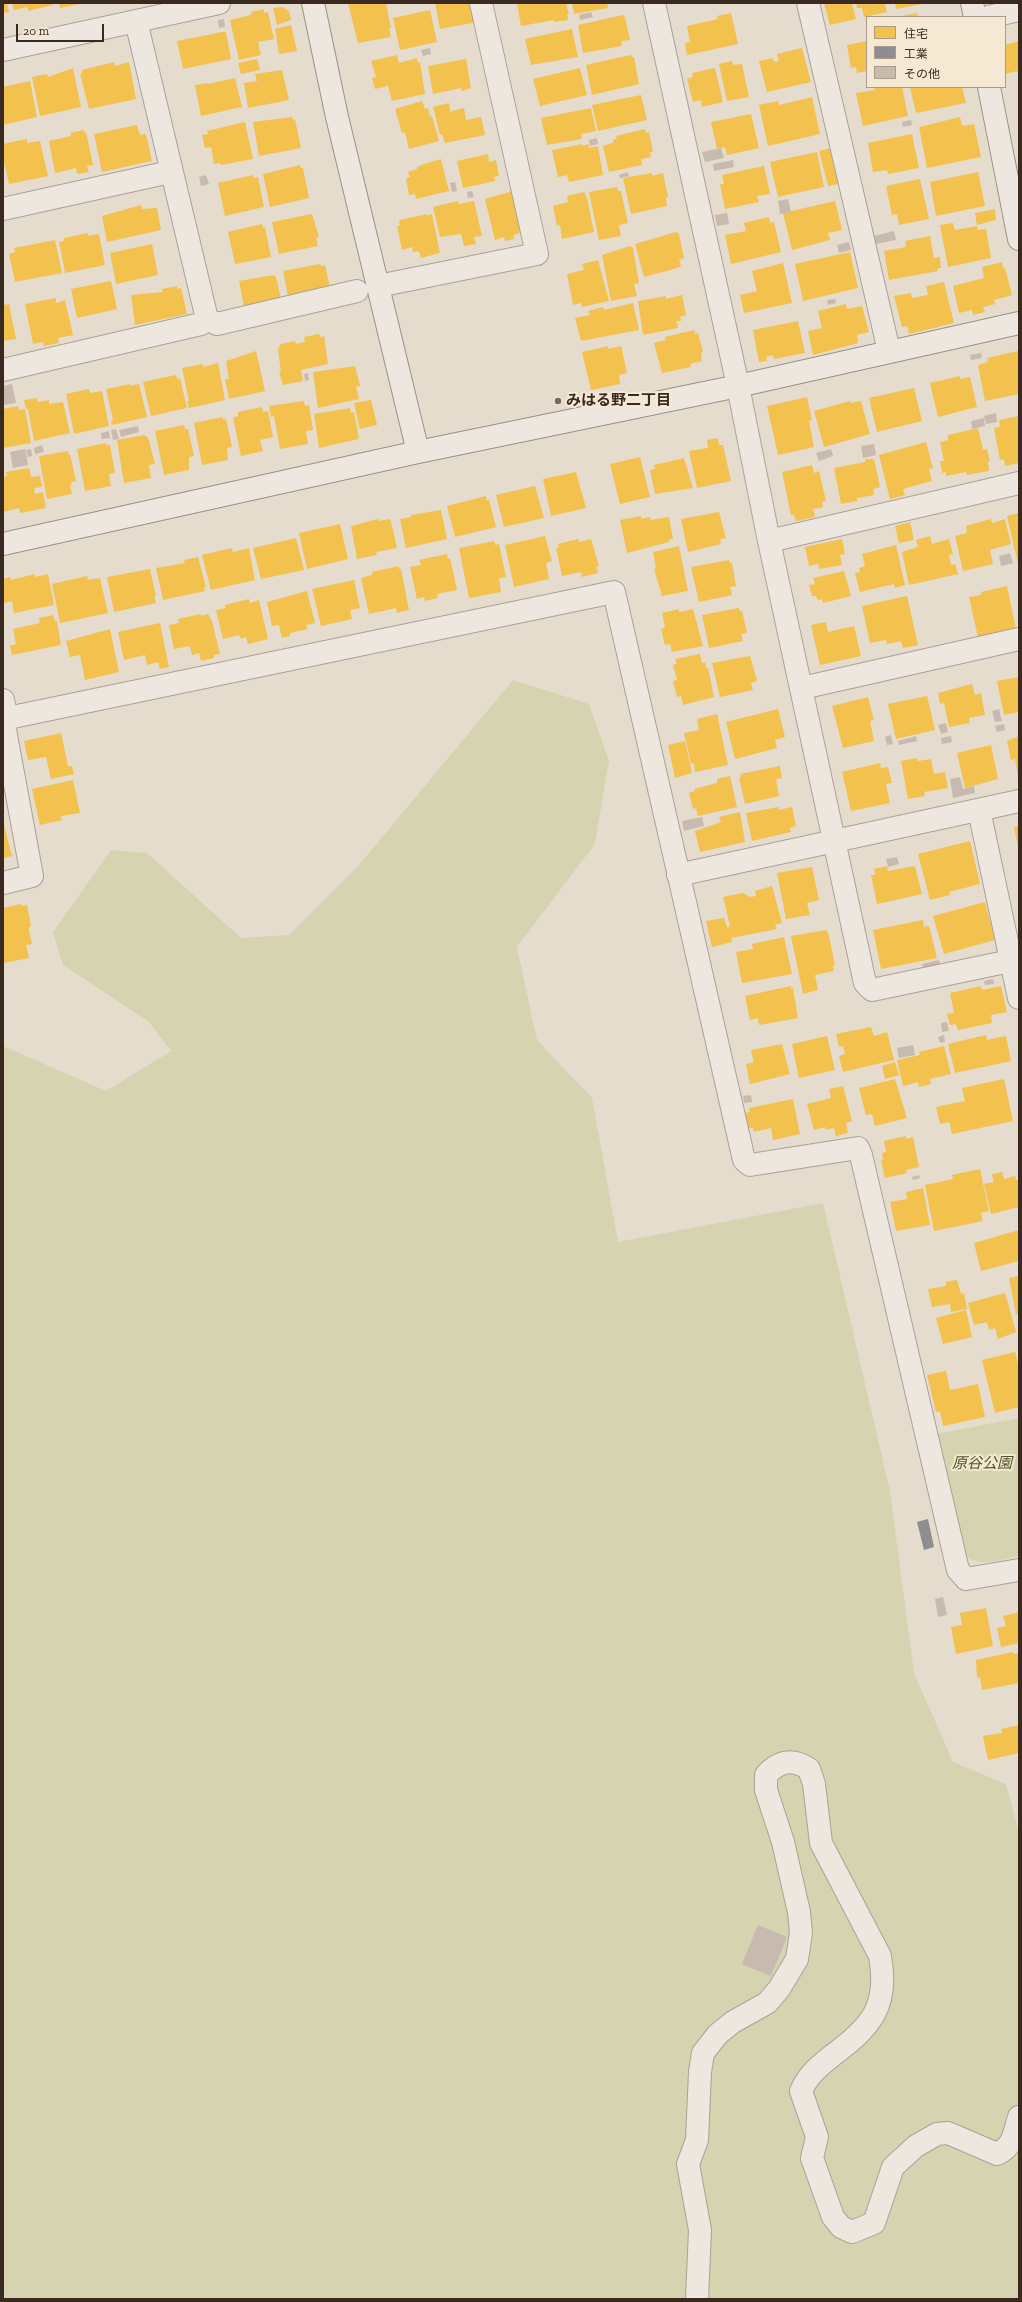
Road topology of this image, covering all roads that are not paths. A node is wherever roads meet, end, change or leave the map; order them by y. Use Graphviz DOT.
graph roads {
  1 [pos="218,3"];
  2 [pos="313,3"];
  3 [pos="481,3"];
  4 [pos="654,3"];
  5 [pos="808,3"];
  6 [pos="972,3"];
  7 [pos="1019,10"];
  8 [pos="975,16"];
  9 [pos="992,16"];
  10 [pos="136,21"];
  11 [pos="3,50"];
  12 [pos="989,88"];
  13 [pos="1012,165"];
  14 [pos="170,172"];
  15 [pos="3,209"];
  16 [pos="1019,239"];
  17 [pos="378,286"];
  18 [pos="357,292"];
  19 [pos="207,319"];
  20 [pos="1019,323"];
  21 [pos="889,351"];
  22 [pos="3,370"];
  23 [pos="738,386"];
  24 [pos="418,452"];
  25 [pos="1019,483"];
  26 [pos="768,541"];
  27 [pos="3,544"];
  28 [pos="1019,639"];
  29 [pos="802,688"];
  30 [pos="4,712"];
  31 [pos="1019,801"];
  32 [pos="979,810"];
  33 [pos="835,842"];
  34 [pos="678,875"];
  35 [pos="3,882"];
  36 [pos="1010,961"];
  37 [pos="1019,998"];
  38 [pos="1019,1570"];
  39 [pos="1019,2116"];
  40 [pos="697,2299"];
  1 -- 10 [label="street"];
  2 -- 17 [label="street"];
  3 -- 17 [label="street"];
  4 -- 23 [label="street"];
  5 -- 21 [label="street"];
  6 -- 8 [label="street"];
  7 -- 9 [label="street"];
  10 -- 11 [label="street"];
  10 -- 14 [label="street"];
  12 -- 13 [label="street"];
  13 -- 16 [label="street"];
  14 -- 15 [label="street"];
  14 -- 19 [label="street"];
  17 -- 24 [label="street"];
  18 -- 19 [label="street"];
  19 -- 22 [label="street"];
  20 -- 21 [label="street"];
  21 -- 23 [label="street"];
  23 -- 24 [label="street"];
  23 -- 26 [label="street"];
  24 -- 27 [label="street"];
  25 -- 26 [label="street"];
  26 -- 29 [label="street"];
  28 -- 29 [label="street"];
  29 -- 33 [label="street"];
  30 -- 34 [label="street"];
  30 -- 35 [label="street"];
  31 -- 32 [label="street"];
  32 -- 33 [label="street"];
  32 -- 36 [label="street"];
  33 -- 34 [label="street"];
  33 -- 36 [label="street"];
  34 -- 38 [label="street"];
  36 -- 37 [label="street"];
  39 -- 40 [label="street"];
}
